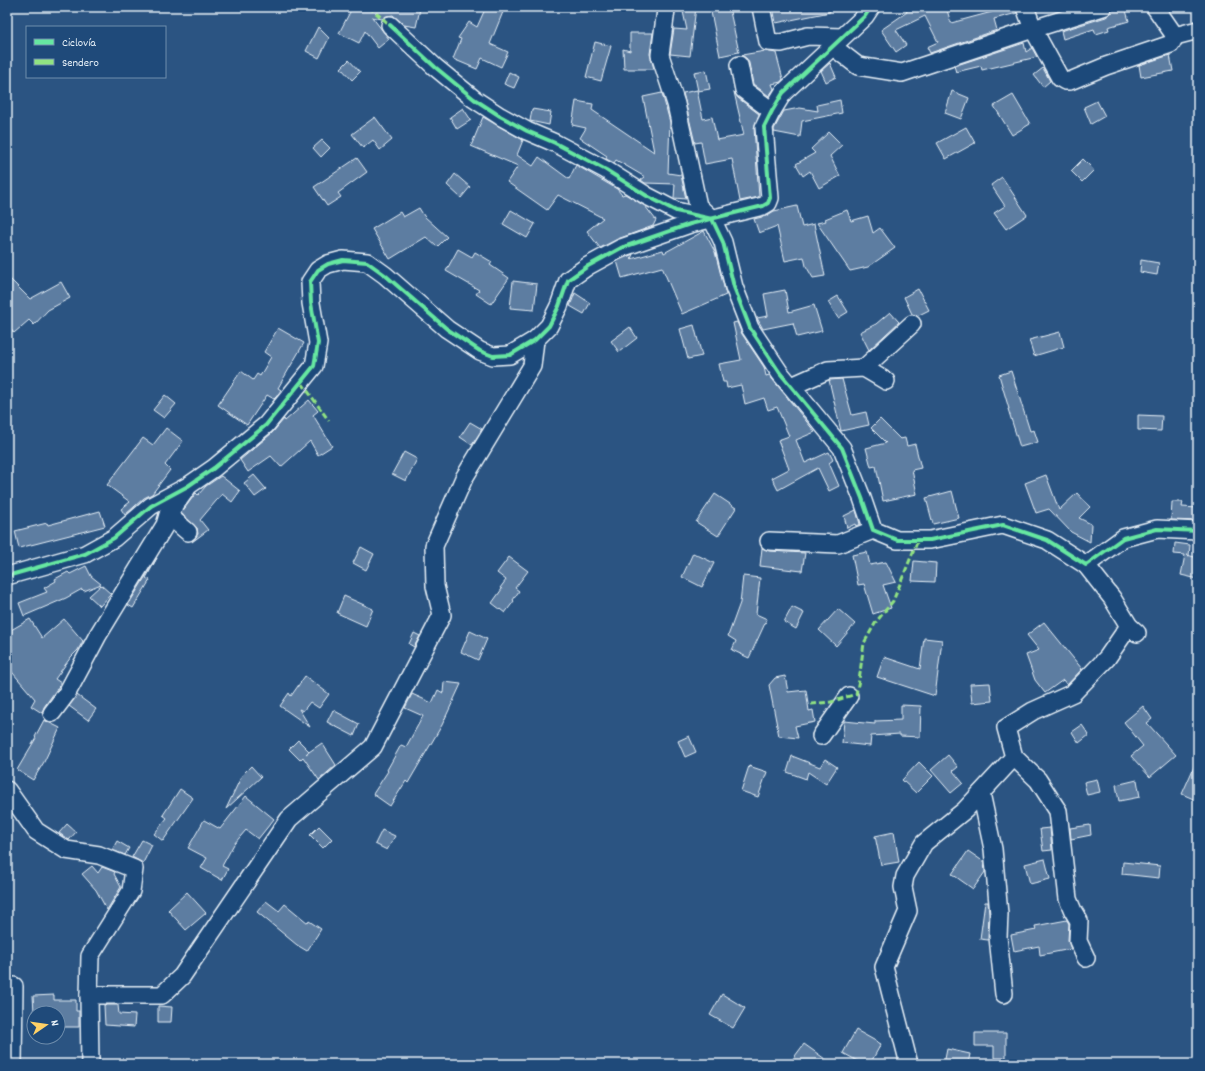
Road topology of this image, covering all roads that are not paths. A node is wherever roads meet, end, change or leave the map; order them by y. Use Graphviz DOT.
graph roads {
  1 [pos="665,7"];
  2 [pos="761,7"];
  3 [pos="871,7"];
  4 [pos="1025,7"];
  5 [pos="1102,7"];
  6 [pos="1155,7"];
  7 [pos="390,25"];
  8 [pos="1033,28"];
  9 [pos="1198,30"];
  10 [pos="1175,36"];
  11 [pos="837,42"];
  12 [pos="739,65"];
  13 [pos="772,111"];
  14 [pos="712,219"];
  15 [pos="912,324"];
  16 [pos="535,340"];
  17 [pos="864,368"];
  18 [pos="886,381"];
  19 [pos="792,386"];
  20 [pos="188,486"];
  21 [pos="168,515"];
  22 [pos="873,530"];
  23 [pos="1198,531"];
  24 [pos="188,532"];
  25 [pos="769,541"];
  26 [pos="1086,565"];
  27 [pos="7,576"];
  28 [pos="849,696"];
  29 [pos="52,713"];
  30 [pos="821,736"];
  31 [pos="1014,758"];
  32 [pos="7,790"];
  33 [pos="981,793"];
  34 [pos="1086,958"];
  35 [pos="14,986"];
  36 [pos="1004,994"];
  37 [pos="89,995"];
  38 [pos="14,1064"];
  39 [pos="90,1064"];
  40 [pos="909,1064"];
  1 -- 14 [label="street"];
  2 -- 11 [label="street"];
  3 -- 11 [label="street"];
  4 -- 8 [label="street"];
  5 -- 8 [label="street"];
  6 -- 10 [label="street"];
  7 -- 14 [label="street"];
  8 -- 10 [label="street"];
  8 -- 11 [label="street"];
  9 -- 10 [label="street"];
  11 -- 13 [label="street"];
  12 -- 13 [label="street"];
  13 -- 14 [label="street"];
  14 -- 16 [label="street"];
  14 -- 19 [label="street"];
  15 -- 17 [label="street"];
  16 -- 20 [label="street"];
  16 -- 37 [label="street"];
  17 -- 18 [label="street"];
  17 -- 19 [label="street"];
  19 -- 22 [label="street"];
  20 -- 21 [label="street"];
  20 -- 27 [label="street"];
  21 -- 24 [label="street"];
  21 -- 29 [label="street"];
  22 -- 25 [label="street"];
  22 -- 26 [label="street"];
  23 -- 26 [label="street"];
  26 -- 31 [label="street"];
  28 -- 30 [label="street"];
  31 -- 33 [label="street"];
  31 -- 34 [label="street"];
  32 -- 37 [label="street"];
  33 -- 36 [label="street"];
  33 -- 40 [label="street"];
  35 -- 38 [label="street"];
  37 -- 39 [label="street"];
}
